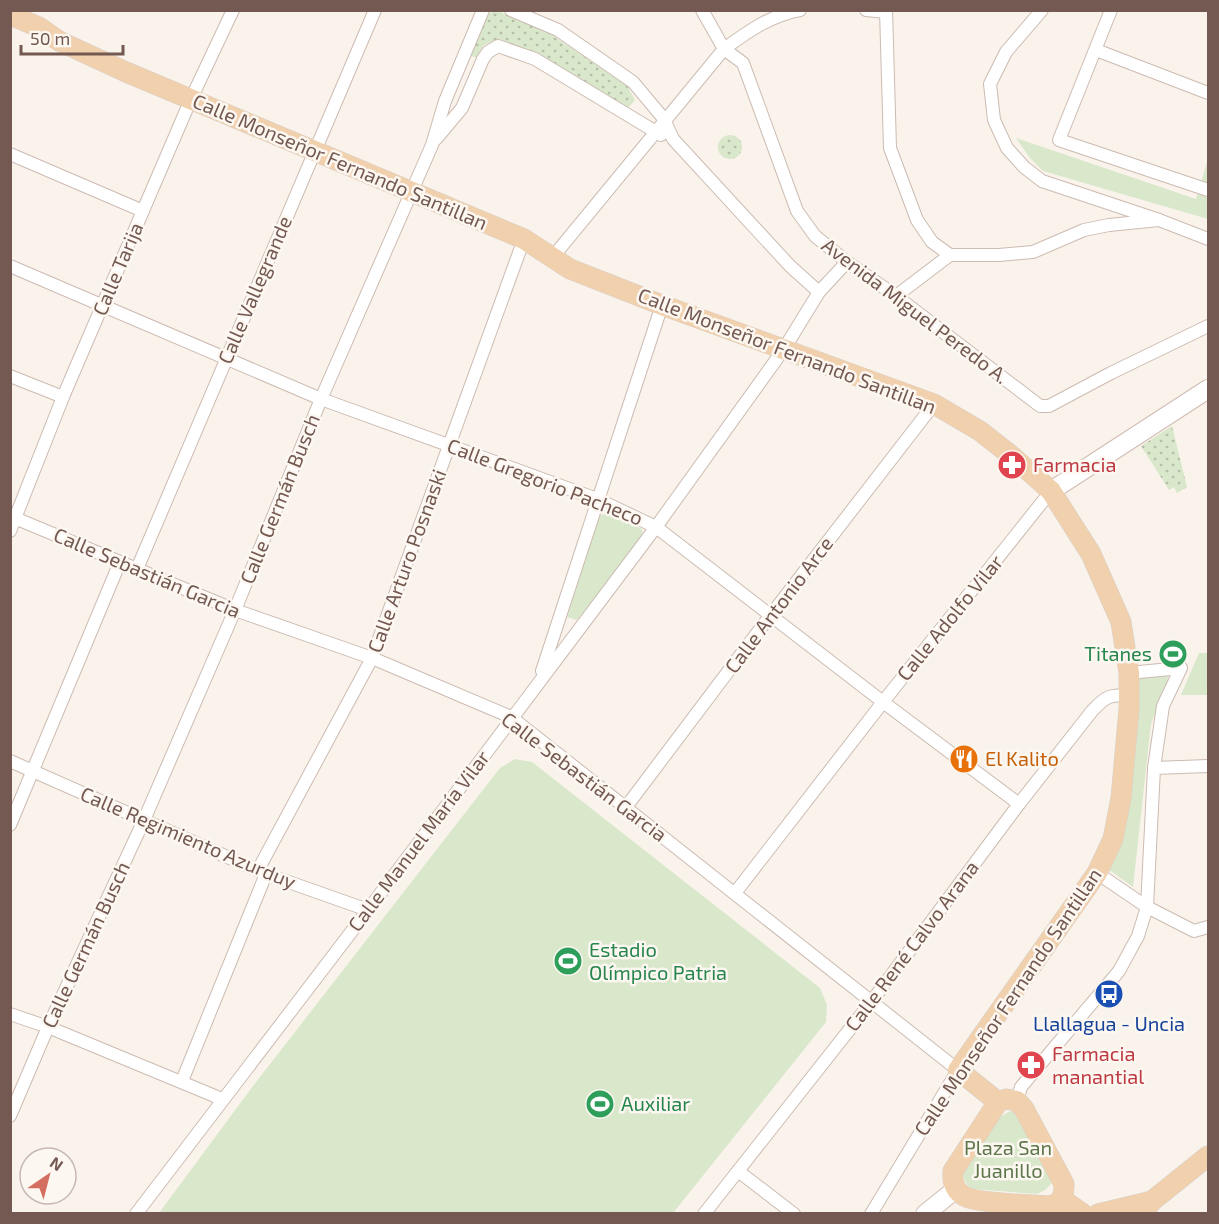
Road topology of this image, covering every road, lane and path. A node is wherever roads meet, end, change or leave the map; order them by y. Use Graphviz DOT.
graph roads {
  1 [pos="232,10"];
  2 [pos="375,10"];
  3 [pos="483,10"];
  4 [pos="511,10"];
  5 [pos="702,10"];
  6 [pos="800,10"];
  7 [pos="866,10"];
  8 [pos="1042,10"];
  9 [pos="1111,10"];
  10 [pos="886,11"];
  11 [pos="10,15"];
  12 [pos="10,26"];
  13 [pos="58,41"];
  14 [pos="723,49"];
  15 [pos="1096,50"];
  16 [pos="1209,93"];
  17 [pos="191,99"];
  18 [pos="664,119"];
  19 [pos="654,133"];
  20 [pos="673,139"];
  21 [pos="432,145"];
  22 [pos="314,152"];
  23 [pos="10,154"];
  24 [pos="1209,190"];
  25 [pos="410,193"];
  26 [pos="142,211"];
  27 [pos="1159,220"];
  28 [pos="524,239"];
  29 [pos="1209,239"];
  30 [pos="950,255"];
  31 [pos="552,258"];
  32 [pos="847,262"];
  33 [pos="10,266"];
  34 [pos="819,292"];
  35 [pos="896,296"];
  36 [pos="103,305"];
  37 [pos="662,305"];
  38 [pos="1209,326"];
  39 [pos="784,350"];
  40 [pos="226,357"];
  41 [pos="10,375"];
  42 [pos="1209,389"];
  43 [pos="63,397"];
  44 [pos="321,399"];
  45 [pos="934,404"];
  46 [pos="449,444"];
  47 [pos="1052,491"];
  48 [pos="597,499"];
  49 [pos="13,517"];
  50 [pos="656,527"];
  51 [pos="10,531"];
  52 [pos="120,562"];
  53 [pos="137,569"];
  54 [pos="235,610"];
  55 [pos="770,616"];
  56 [pos="372,658"];
  57 [pos="1129,673"];
  58 [pos="539,681"];
  59 [pos="1129,695"];
  60 [pos="883,702"];
  61 [pos="511,717"];
  62 [pos="10,761"];
  63 [pos="1209,766"];
  64 [pos="1154,768"];
  65 [pos="33,771"];
  66 [pos="1019,804"];
  67 [pos="626,807"];
  68 [pos="144,820"];
  69 [pos="10,825"];
  70 [pos="262,872"];
  71 [pos="1097,873"];
  72 [pos="735,893"];
  73 [pos="1147,908"];
  74 [pos="368,910"];
  75 [pos="1209,927"];
  76 [pos="872,1001"];
  77 [pos="10,1014"];
  78 [pos="48,1027"];
  79 [pos="958,1070"];
  80 [pos="182,1081"];
  81 [pos="222,1099"];
  82 [pos="1007,1102"];
  83 [pos="10,1116"];
  84 [pos="1209,1156"];
  85 [pos="738,1171"];
  86 [pos="956,1189"];
  87 [pos="1054,1206"];
  88 [pos="1146,1208"];
  89 [pos="929,1212"];
  90 [pos="1120,1212"];
  91 [pos="136,1214"];
  92 [pos="704,1214"];
  93 [pos="794,1214"];
  94 [pos="871,1214"];
  95 [pos="1083,1214"];
  96 [pos="1098,1214"];
  1 -- 17 [label="street, Calle Tarija"];
  2 -- 22 [label="street, Calle Vallegrande"];
  3 -- 21 [label="street, Calle Germán Busch"];
  4 -- 18 [label="street"];
  5 -- 14 [label="street, Avenida Miguel Peredo A."];
  6 -- 14 [label="street"];
  7 -- 10 [label="street"];
  8 -- 27 [label="street"];
  9 -- 15 [label="street"];
  10 -- 30 [label="street"];
  11 -- 13 [label="main road, Calle Monseñor Fernando Santillan"];
  12 -- 13 [label="main road, Calle Monseñor Fernando Santillan"];
  13 -- 17 [label="main road, Calle Monseñor Fernando Santillan"];
  14 -- 18 [label="street"];
  14 -- 32 [label="street, Avenida Miguel Peredo A."];
  15 -- 16 [label="street"];
  15 -- 24 [label="street"];
  17 -- 22 [label="main road, Calle Monseñor Fernando Santillan"];
  17 -- 26 [label="street, Calle Tarija"];
  18 -- 19 [label="street"];
  18 -- 20 [label="street"];
  19 -- 20 [label="street"];
  19 -- 21 [label="street"];
  19 -- 31 [label="street"];
  20 -- 34 [label="street"];
  21 -- 25 [label="street, Calle Germán Busch"];
  22 -- 25 [label="main road, Calle Monseñor Fernando Santillan"];
  22 -- 40 [label="street, Calle Vallegrande"];
  23 -- 26 [label="street"];
  25 -- 28 [label="main road, Calle Monseñor Fernando Santillan"];
  25 -- 44 [label="street, Calle Germán Busch"];
  26 -- 36 [label="street, Calle Tarija"];
  27 -- 29 [label="street"];
  27 -- 30 [label="street"];
  28 -- 31 [label="main road, Calle Monseñor Fernando Santillan"];
  28 -- 46 [label="street, Calle Arturo Posnaski"];
  30 -- 35 [label="street"];
  31 -- 37 [label="main road, Calle Monseñor Fernando Santillan"];
  32 -- 34 [label="street, Calle Manuel María Vilar"];
  32 -- 35 [label="street, Avenida Miguel Peredo A."];
  33 -- 36 [label="street, Calle Gregorio Pacheco"];
  34 -- 39 [label="street, Calle Manuel María Vilar"];
  35 -- 38 [label="street, Avenida Miguel Peredo A."];
  36 -- 40 [label="street, Calle Gregorio Pacheco"];
  36 -- 43 [label="street, Calle Tarija"];
  37 -- 39 [label="main road, Calle Monseñor Fernando Santillan"];
  37 -- 48 [label="street"];
  39 -- 45 [label="main road, Calle Monseñor Fernando Santillan"];
  39 -- 50 [label="street, Calle Manuel María Vilar"];
  40 -- 44 [label="street, Calle Gregorio Pacheco"];
  40 -- 53 [label="street, Calle Vallegrande"];
  41 -- 43 [label="street"];
  42 -- 47 [label="main road, Calle Adolfo Vilar"];
  43 -- 49 [label="street, Calle Tarija"];
  44 -- 46 [label="street, Calle Gregorio Pacheco"];
  44 -- 54 [label="street, Calle Germán Busch"];
  45 -- 47 [label="main road, Calle Monseñor Fernando Santillan"];
  45 -- 55 [label="street, Calle Antonio Arce"];
  46 -- 48 [label="street, Calle Gregorio Pacheco"];
  46 -- 56 [label="street, Calle Arturo Posnaski"];
  47 -- 57 [label="main road, Calle Monseñor Fernando Santillan"];
  47 -- 60 [label="street, Calle Adolfo Vilar"];
  48 -- 50 [label="street, Calle Gregorio Pacheco"];
  48 -- 58 [label="street"];
  49 -- 51 [label="street, Calle Tarija"];
  49 -- 52 [label="street, Calle Sebastián Garcia"];
  50 -- 55 [label="street, Calle Gregorio Pacheco"];
  50 -- 58 [label="street, Calle Manuel María Vilar"];
  52 -- 53 [label="street, Calle Sebastián Garcia"];
  52 -- 65 [label="street"];
  53 -- 54 [label="street, Calle Sebastián Garcia"];
  54 -- 56 [label="street, Calle Sebastián Garcia"];
  54 -- 68 [label="street, Calle Germán Busch"];
  55 -- 60 [label="street, Calle Gregorio Pacheco"];
  55 -- 67 [label="street, Calle Antonio Arce"];
  56 -- 61 [label="street, Calle Sebastián Garcia"];
  56 -- 70 [label="street, Calle Arturo Posnaski"];
  57 -- 59 [label="main road, Calle Monseñor Fernando Santillan"];
  57 -- 64 [label="street"];
  58 -- 61 [label="street, Calle Manuel María Vilar"];
  59 -- 66 [label="street, Calle René Calvo Arana"];
  59 -- 71 [label="main road, Calle Monseñor Fernando Santillan"];
  60 -- 66 [label="street, Calle Gregorio Pacheco"];
  60 -- 72 [label="street, Calle Adolfo Vilar"];
  61 -- 67 [label="street, Calle Sebastián Garcia"];
  61 -- 74 [label="street, Calle Manuel María Vilar"];
  62 -- 65 [label="street, Calle Regimiento Azurduy"];
  63 -- 64 [label="street"];
  64 -- 73 [label="street"];
  65 -- 68 [label="street, Calle Regimiento Azurduy"];
  65 -- 69 [label="street"];
  66 -- 76 [label="street, Calle René Calvo Arana"];
  67 -- 72 [label="street, Calle Sebastián Garcia"];
  68 -- 70 [label="street, Calle Regimiento Azurduy"];
  68 -- 78 [label="street, Calle Germán Busch"];
  70 -- 74 [label="street, Calle Regimiento Azurduy"];
  70 -- 80 [label="street, Calle Arturo Posnaski"];
  71 -- 73 [label="street"];
  71 -- 79 [label="main road, Calle Monseñor Fernando Santillan"];
  72 -- 76 [label="street, Calle Sebastián Garcia"];
  73 -- 75 [label="street"];
  73 -- 82 [label="street"];
  74 -- 81 [label="street, Calle Manuel María Vilar"];
  76 -- 79 [label="street, Calle Sebastián Garcia"];
  76 -- 85 [label="street, Calle René Calvo Arana"];
  77 -- 78 [label="street"];
  78 -- 80 [label="street"];
  78 -- 83 [label="street, Calle Germán Busch"];
  79 -- 82 [label="main road, Calle Sebastián Garcia"];
  79 -- 94 [label="street, Calle Monseñor Fernando Santillan"];
  80 -- 81 [label="street"];
  81 -- 91 [label="street, Calle Manuel María Vilar"];
  82 -- 86 [label="main road"];
  82 -- 87 [label="main road"];
  84 -- 88 [label="main road"];
  85 -- 92 [label="street, Calle René Calvo Arana"];
  85 -- 93 [label="street"];
  86 -- 87 [label="main road"];
  86 -- 89 [label="main road"];
  87 -- 95 [label="main road"];
  88 -- 90 [label="main road"];
  90 -- 96 [label="main road"];
}
